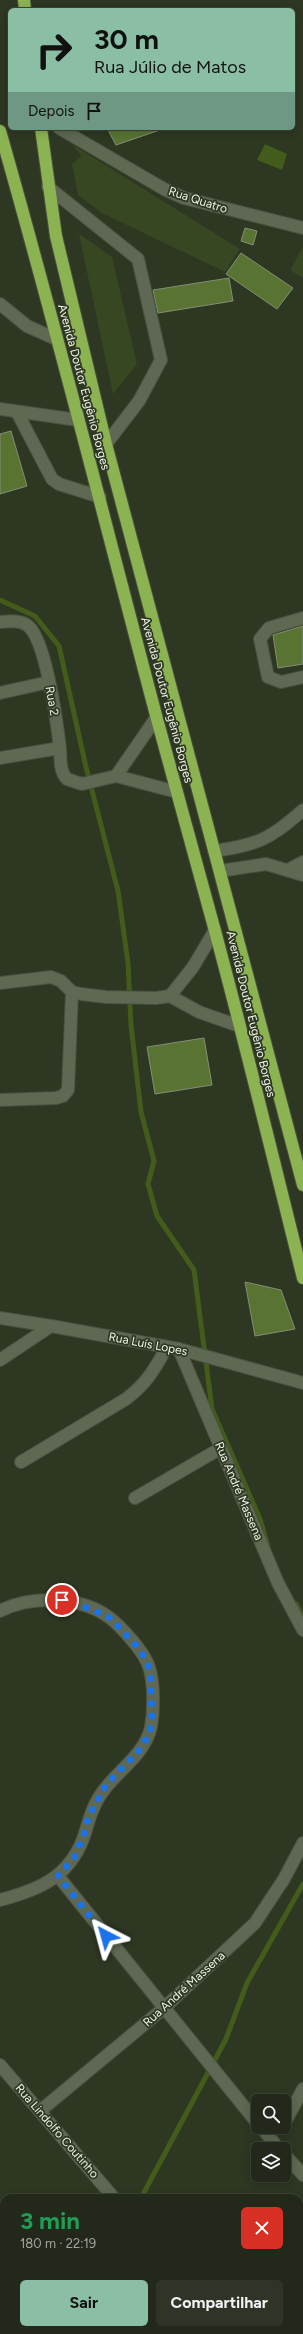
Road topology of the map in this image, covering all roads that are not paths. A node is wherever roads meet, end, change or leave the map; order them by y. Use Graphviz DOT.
graph roads {
  1 [pos="44,130"];
  2 [pos="62,130"];
  3 [pos="0,131"];
  4 [pos="48,187"];
  5 [pos="303,228"];
  6 [pos="0,304"];
  7 [pos="56,339"];
  8 [pos="0,409"];
  9 [pos="17,412"];
  10 [pos="78,420"];
  11 [pos="106,444"];
  12 [pos="100,497"];
  13 [pos="303,618"];
  14 [pos="0,622"];
  15 [pos="303,677"];
  16 [pos="49,682"];
  17 [pos="0,693"];
  18 [pos="156,718"];
  19 [pos="60,748"];
  20 [pos="0,758"];
  21 [pos="116,776"];
  22 [pos="177,792"];
  23 [pos="303,810"];
  24 [pos="214,851"];
  25 [pos="303,862"];
  26 [pos="288,870"];
  27 [pos="220,871"];
  28 [pos="303,875"];
  29 [pos="215,930"];
  30 [pos="0,983"];
  31 [pos="72,992"];
  32 [pos="170,996"];
  33 [pos="239,1026"];
  34 [pos="0,1100"];
  35 [pos="303,1185"];
  36 [pos="303,1278"];
  37 [pos="0,1318"];
  38 [pos="51,1326"];
  39 [pos="167,1347"];
  40 [pos="179,1349"];
  41 [pos="0,1360"];
  42 [pos="303,1383"];
  43 [pos="221,1448"];
  44 [pos="21,1462"];
  45 [pos="135,1498"];
  46 [pos="0,1611"];
  47 [pos="303,1630"];
  48 [pos="303,1843"];
  49 [pos="58,1876"];
  50 [pos="0,1900"];
  51 [pos="164,2008"];
  52 [pos="0,2065"];
  53 [pos="303,2089"];
  54 [pos="40,2111"];
  55 [pos="291,2111"];
  56 [pos="251,2115"];
  57 [pos="267,2134"];
  58 [pos="273,2142"];
  59 [pos="291,2162"];
  60 [pos="303,2175"];
  61 [pos="111,2194"];
  1 -- 4 [label="highway, Avenida Doutor Eugênio Borges"];
  2 -- 5 [label="street, Rua Quatro"];
  3 -- 7 [label="highway, Avenida Doutor Eugênio Borges"];
  4 -- 11 [label="highway, Avenida Doutor Eugênio Borges"];
  4 -- 11 [label="street"];
  6 -- 7 [label="street"];
  7 -- 10 [label="highway, Avenida Doutor Eugênio Borges"];
  8 -- 9 [label="street"];
  9 -- 10 [label="street"];
  9 -- 12 [label="street"];
  10 -- 12 [label="highway, Avenida Doutor Eugênio Borges"];
  11 -- 24 [label="highway, Avenida Doutor Eugênio Borges"];
  12 -- 18 [label="highway, Avenida Doutor Eugênio Borges"];
  13 -- 15 [label="street"];
  14 -- 16 [label="street, Rua 2"];
  16 -- 17 [label="street"];
  16 -- 19 [label="street, Rua 2"];
  18 -- 21 [label="street"];
  18 -- 22 [label="highway, Avenida Doutor Eugênio Borges"];
  19 -- 20 [label="street"];
  19 -- 21 [label="street, Rua 2"];
  21 -- 22 [label="street"];
  22 -- 29 [label="highway, Avenida Doutor Eugênio Borges"];
  23 -- 24 [label="street"];
  24 -- 27 [label="highway, Avenida Doutor Eugênio Borges"];
  25 -- 26 [label="street"];
  26 -- 27 [label="street"];
  26 -- 28 [label="street"];
  27 -- 35 [label="highway, Avenida Doutor Eugênio Borges"];
  29 -- 32 [label="street"];
  29 -- 33 [label="highway, Avenida Doutor Eugênio Borges"];
  30 -- 31 [label="street"];
  31 -- 32 [label="street"];
  31 -- 34 [label="street"];
  32 -- 33 [label="street"];
  33 -- 36 [label="highway, Avenida Doutor Eugênio Borges"];
  37 -- 38 [label="street, Rua Luís Lopes"];
  38 -- 39 [label="street, Rua Luís Lopes"];
  38 -- 41 [label="street"];
  39 -- 40 [label="street, Rua Luís Lopes"];
  39 -- 44 [label="street"];
  40 -- 42 [label="street, Rua Luís Lopes"];
  40 -- 43 [label="street, Rua André Massena"];
  43 -- 45 [label="street"];
  43 -- 47 [label="street, Rua André Massena"];
  46 -- 49 [label="street"];
  48 -- 51 [label="street, Rua André Massena"];
  49 -- 50 [label="street"];
  49 -- 51 [label="street"];
  51 -- 54 [label="street, Rua André Massena"];
  51 -- 56 [label="street"];
  52 -- 54 [label="street, Rua Lindolfo Coutinho"];
  53 -- 55 [label="street"];
  54 -- 61 [label="street, Rua Lindolfo Coutinho"];
  57 -- 58 [label="street"];
  59 -- 60 [label="street"];
}
